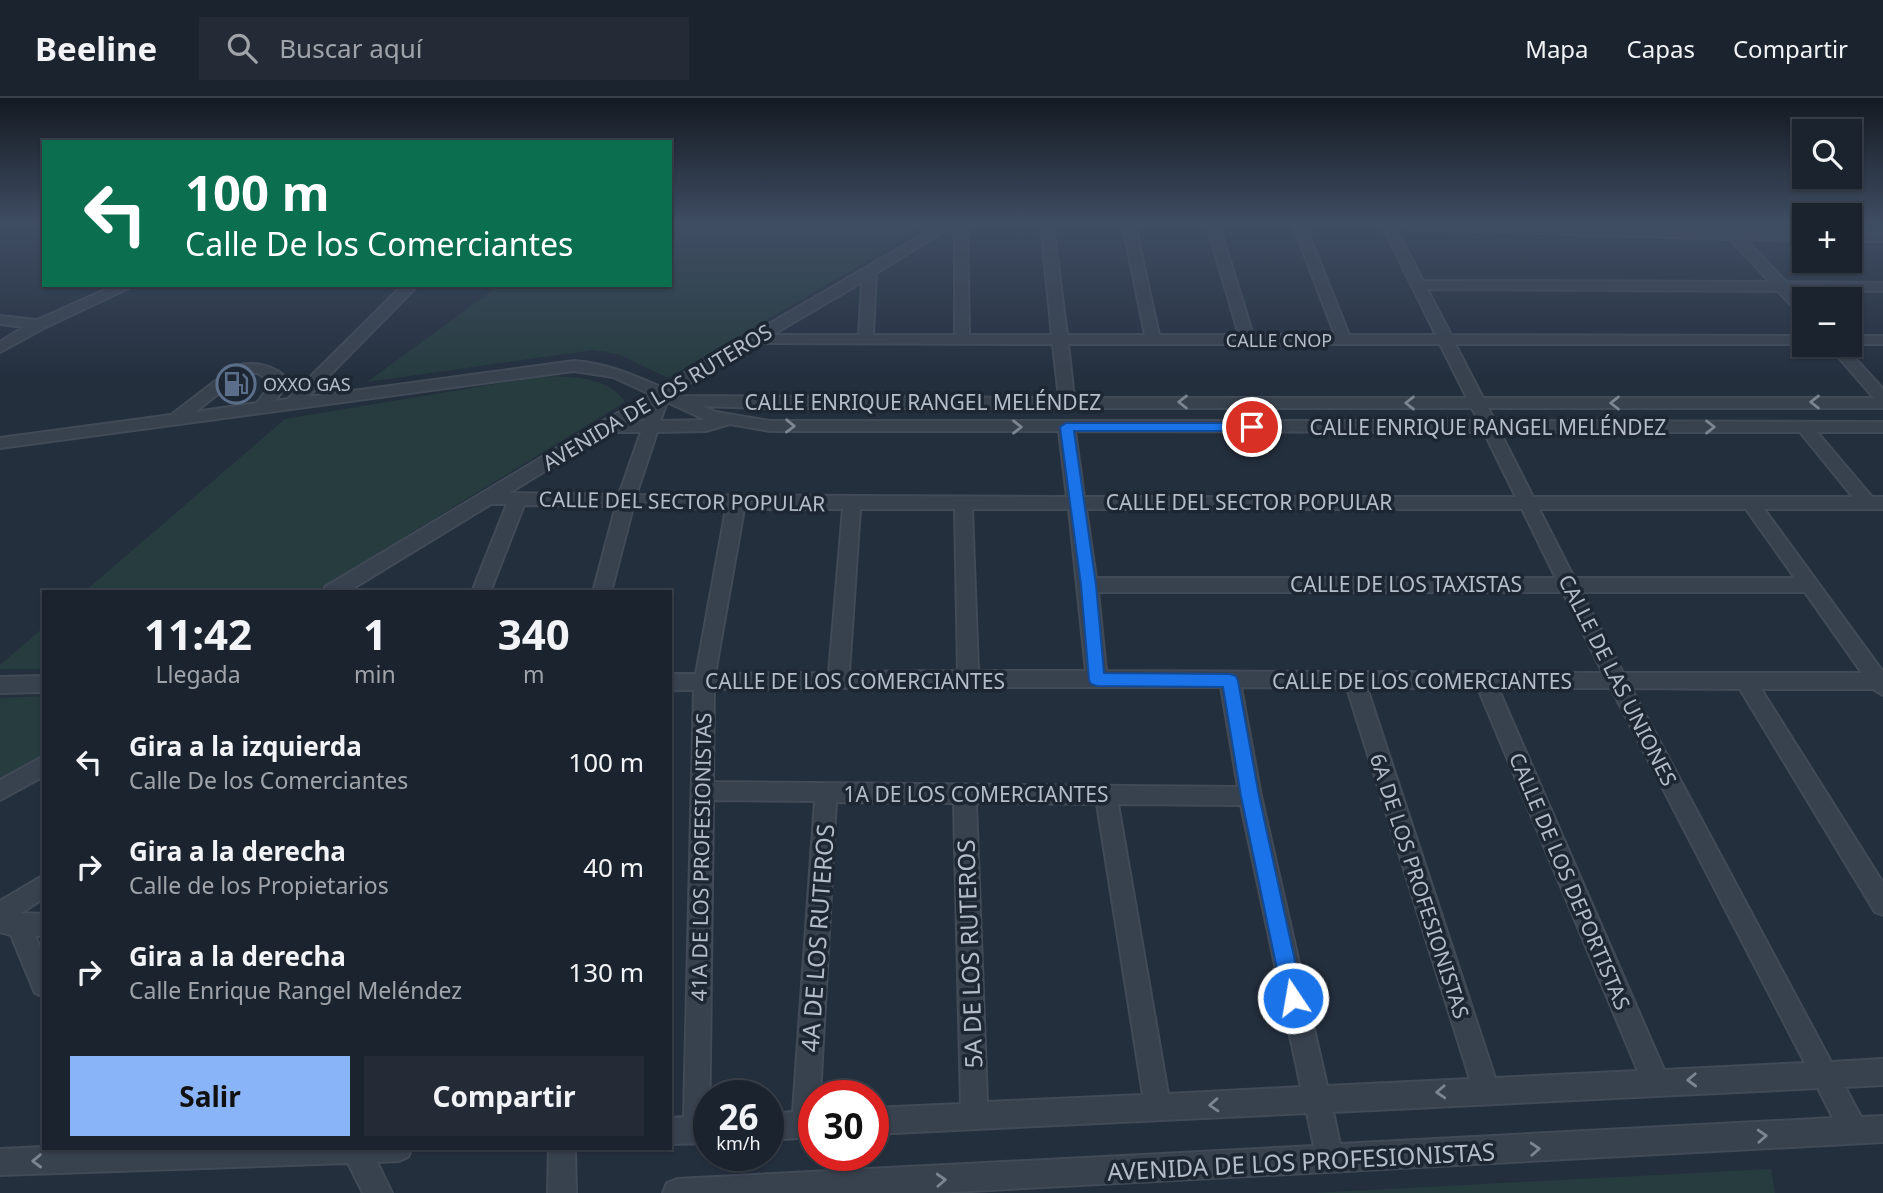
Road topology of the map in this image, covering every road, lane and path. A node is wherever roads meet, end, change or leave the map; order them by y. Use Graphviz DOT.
graph roads {
  1 [pos="860,276"];
  2 [pos="869,276"];
  3 [pos="961,276"];
  4 [pos="1052,276"];
  5 [pos="1140,276"];
  6 [pos="1228,276"];
  7 [pos="1319,276"];
  8 [pos="1414,276"];
  9 [pos="1774,276"];
  10 [pos="1419,285"];
  11 [pos="1784,286"];
  12 [pos="124,287"];
  13 [pos="409,287"];
  14 [pos="1883,287"];
  15 [pos="1792,296"];
  16 [pos="0,320"];
  17 [pos="39,325"];
  18 [pos="754,339"];
  19 [pos="961,339"];
  20 [pos="1058,339"];
  21 [pos="1247,339"];
  22 [pos="866,340"];
  23 [pos="1153,340"];
  24 [pos="1344,340"];
  25 [pos="1447,340"];
  26 [pos="1792,340"];
  27 [pos="1862,340"];
  28 [pos="1883,340"];
  29 [pos="0,348"];
  30 [pos="1845,357"];
  31 [pos="666,397"];
  32 [pos="1883,400"];
  33 [pos="1067,401"];
  34 [pos="293,403"];
  35 [pos="760,403"];
  36 [pos="1478,404"];
  37 [pos="263,407"];
  38 [pos="176,419"];
  39 [pos="727,420"];
  40 [pos="754,424"];
  41 [pos="605,427"];
  42 [pos="1066,427"];
  43 [pos="1491,427"];
  44 [pos="1804,427"];
  45 [pos="1883,427"];
  46 [pos="649,428"];
  47 [pos="0,443"];
  48 [pos="488,498"];
  49 [pos="518,499"];
  50 [pos="626,500"];
  51 [pos="1528,501"];
  52 [pos="1076,502"];
  53 [pos="736,503"];
  54 [pos="852,503"];
  55 [pos="963,503"];
  56 [pos="1751,503"];
  57 [pos="1875,503"];
  58 [pos="374,566"];
  59 [pos="1569,584"];
  60 [pos="1088,585"];
  61 [pos="1809,585"];
  62 [pos="335,590"];
  63 [pos="362,590"];
  64 [pos="482,590"];
  65 [pos="603,590"];
  66 [pos="968,679"];
  67 [pos="1097,680"];
  68 [pos="838,681"];
  69 [pos="1230,681"];
  70 [pos="1355,681"];
  71 [pos="1485,681"];
  72 [pos="1617,681"];
  73 [pos="1746,681"];
  74 [pos="672,682"];
  75 [pos="704,682"];
  76 [pos="42,684"];
  77 [pos="1881,684"];
  78 [pos="0,685"];
  79 [pos="42,766"];
  80 [pos="0,791"];
  81 [pos="703,791"];
  82 [pos="826,793"];
  83 [pos="965,793"];
  84 [pos="1106,795"];
  85 [pos="1250,796"];
  86 [pos="42,888"];
  87 [pos="1883,904"];
  88 [pos="6,921"];
  89 [pos="42,925"];
  90 [pos="42,982"];
  91 [pos="1883,1072"];
  92 [pos="1823,1075"];
  93 [pos="703,1080"];
  94 [pos="811,1080"];
  95 [pos="1656,1082"];
  96 [pos="1486,1090"];
  97 [pos="1314,1099"];
  98 [pos="1158,1109"];
  99 [pos="974,1116"];
  100 [pos="889,1120"];
  101 [pos="1883,1129"];
  102 [pos="693,1130"];
  103 [pos="672,1131"];
  104 [pos="1854,1131"];
  105 [pos="295,1150"];
  106 [pos="356,1150"];
  107 [pos="562,1150"];
  108 [pos="113,1153"];
  109 [pos="1330,1160"];
  110 [pos="0,1162"];
  111 [pos="378,1193"];
  112 [pos="562,1193"];
  113 [pos="677,1193"];
  1 -- 18 [label="street, AVENIDA DE LOS RUTEROS"];
  2 -- 22 [label="street"];
  3 -- 19 [label="street"];
  4 -- 20 [label="street"];
  5 -- 23 [label="street"];
  6 -- 21 [label="street"];
  7 -- 24 [label="street"];
  8 -- 10 [label="street, CALLE DE LAS UNIONES"];
  9 -- 11 [label="street"];
  10 -- 11 [label="street"];
  10 -- 25 [label="street, CALLE DE LAS UNIONES"];
  11 -- 14 [label="street"];
  11 -- 15 [label="street"];
  12 -- 17 [label="street"];
  13 -- 34 [label="street"];
  16 -- 17 [label="street"];
  17 -- 29 [label="street"];
  18 -- 22 [label="street, CALLE CNOP"];
  18 -- 31 [label="street, AVENIDA DE LOS RUTEROS"];
  19 -- 20 [label="street, CALLE CNOP"];
  19 -- 22 [label="street, CALLE CNOP"];
  20 -- 23 [label="street, CALLE CNOP"];
  20 -- 33 [label="street"];
  21 -- 23 [label="street, CALLE CNOP"];
  21 -- 24 [label="street, CALLE CNOP"];
  24 -- 25 [label="street, CALLE CNOP"];
  25 -- 26 [label="street, CALLE CNOP"];
  25 -- 36 [label="street, CALLE DE LAS UNIONES"];
  27 -- 28 [label="street"];
  30 -- 32 [label="street"];
  31 -- 34 [label="street, CALLE ENRIQUE RANGEL MELÉNDEZ"];
  31 -- 35 [label="street, CALLE ENRIQUE RANGEL MELÉNDEZ"];
  31 -- 39 [label="street, CALLE ENRIQUE RANGEL MELÉNDEZ"];
  31 -- 41 [label="street, AVENIDA DE LOS RUTEROS"];
  31 -- 46 [label="street"];
  32 -- 36 [label="street, CALLE ENRIQUE RANGEL MELÉNDEZ, one-way"];
  33 -- 35 [label="street, CALLE ENRIQUE RANGEL MELÉNDEZ"];
  36 -- 33 [label="street, CALLE ENRIQUE RANGEL MELÉNDEZ, one-way"];
  34 -- 37 [label="street, CALLE ENRIQUE RANGEL MELÉNDEZ"];
  35 -- 40 [label="street"];
  36 -- 43 [label="street, CALLE DE LAS UNIONES"];
  37 -- 38 [label="street, CALLE ENRIQUE RANGEL MELÉNDEZ"];
  37 -- 38 [label="street"];
  38 -- 47 [label="street, CALLE ENRIQUE RANGEL MELÉNDEZ"];
  39 -- 40 [label="street, CALLE ENRIQUE RANGEL MELÉNDEZ"];
  39 -- 46 [label="street"];
  40 -- 42 [label="street, CALLE ENRIQUE RANGEL MELÉNDEZ, one-way"];
  41 -- 46 [label="street"];
  41 -- 48 [label="street, AVENIDA DE LOS RUTEROS"];
  42 -- 43 [label="street, CALLE ENRIQUE RANGEL MELÉNDEZ"];
  42 -- 52 [label="street"];
  43 -- 44 [label="street, CALLE ENRIQUE RANGEL MELÉNDEZ, one-way"];
  43 -- 51 [label="street, CALLE DE LAS UNIONES"];
  44 -- 45 [label="street, CALLE ENRIQUE RANGEL MELÉNDEZ"];
  44 -- 57 [label="street"];
  46 -- 50 [label="street"];
  48 -- 49 [label="street, CALLE DEL SECTOR POPULAR"];
  48 -- 58 [label="street, AVENIDA DE LOS RUTEROS"];
  49 -- 50 [label="street, CALLE DEL SECTOR POPULAR"];
  49 -- 64 [label="street"];
  50 -- 53 [label="street, CALLE DEL SECTOR POPULAR"];
  50 -- 65 [label="street"];
  51 -- 52 [label="street, CALLE DEL SECTOR POPULAR"];
  51 -- 56 [label="street, CALLE DEL SECTOR POPULAR"];
  51 -- 59 [label="street, CALLE DE LAS UNIONES"];
  52 -- 55 [label="street, CALLE DEL SECTOR POPULAR"];
  52 -- 60 [label="street"];
  53 -- 54 [label="street, CALLE DEL SECTOR POPULAR"];
  53 -- 75 [label="street, 41A DE LOS PROFESIONISTAS"];
  54 -- 55 [label="street, CALLE DEL SECTOR POPULAR"];
  54 -- 68 [label="street"];
  55 -- 66 [label="street"];
  56 -- 57 [label="street, CALLE DEL SECTOR POPULAR"];
  56 -- 61 [label="street"];
  58 -- 62 [label="street, AVENIDA DE LOS RUTEROS"];
  58 -- 63 [label="street"];
  59 -- 60 [label="street, CALLE DE LOS TAXISTAS"];
  59 -- 61 [label="street, CALLE DE LOS TAXISTAS"];
  59 -- 72 [label="street, CALLE DE LAS UNIONES"];
  60 -- 67 [label="street"];
  61 -- 77 [label="street"];
  66 -- 67 [label="street, CALLE DE LOS COMERCIANTES"];
  66 -- 68 [label="street, CALLE DE LOS COMERCIANTES"];
  67 -- 69 [label="street, CALLE DE LOS COMERCIANTES"];
  68 -- 75 [label="street, CALLE DE LOS COMERCIANTES"];
  69 -- 70 [label="street, CALLE DE LOS COMERCIANTES"];
  69 -- 85 [label="street"];
  70 -- 71 [label="street, CALLE DE LOS COMERCIANTES"];
  70 -- 96 [label="street, 6A DE LOS PROFESIONISTAS"];
  71 -- 72 [label="street, CALLE DE LOS COMERCIANTES"];
  71 -- 95 [label="street, CALLE DE LOS DEPORTISTAS"];
  72 -- 73 [label="street, CALLE DE LOS COMERCIANTES"];
  72 -- 92 [label="street, CALLE DE LAS UNIONES"];
  73 -- 77 [label="street, CALLE DE LOS COMERCIANTES"];
  73 -- 87 [label="street"];
  74 -- 75 [label="street, CALLE DE LOS COMERCIANTES"];
  75 -- 81 [label="street, 41A DE LOS PROFESIONISTAS"];
  76 -- 78 [label="street"];
  79 -- 80 [label="street"];
  81 -- 82 [label="street, 1A DE LOS COMERCIANTES"];
  81 -- 93 [label="street, 41A DE LOS PROFESIONISTAS"];
  82 -- 83 [label="street, 1A DE LOS COMERCIANTES"];
  82 -- 94 [label="street, 4A DE LOS RUTEROS"];
  83 -- 84 [label="street, 1A DE LOS COMERCIANTES"];
  83 -- 99 [label="street, 5A DE LOS RUTEROS"];
  84 -- 85 [label="street, 1A DE LOS COMERCIANTES"];
  84 -- 98 [label="street"];
  85 -- 97 [label="street"];
  86 -- 88 [label="street"];
  88 -- 89 [label="street"];
  88 -- 90 [label="street"];
  91 -- 92 [label="street"];
  92 -- 95 [label="street, one-way"];
  92 -- 104 [label="street, CALLE DE LAS UNIONES"];
  95 -- 96 [label="street"];
  96 -- 97 [label="street, one-way"];
  97 -- 98 [label="street, one-way"];
  97 -- 109 [label="street"];
  98 -- 99 [label="street"];
  99 -- 100 [label="street"];
  101 -- 104 [label="street, AVENIDA DE LOS PROFESIONISTAS"];
  102 -- 103 [label="street"];
  109 -- 104 [label="street, AVENIDA DE LOS PROFESIONISTAS, one-way"];
  105 -- 108 [label="street"];
  106 -- 111 [label="street"];
  107 -- 112 [label="street"];
  108 -- 110 [label="street, one-way"];
  113 -- 109 [label="street, AVENIDA DE LOS PROFESIONISTAS, one-way"];
}
